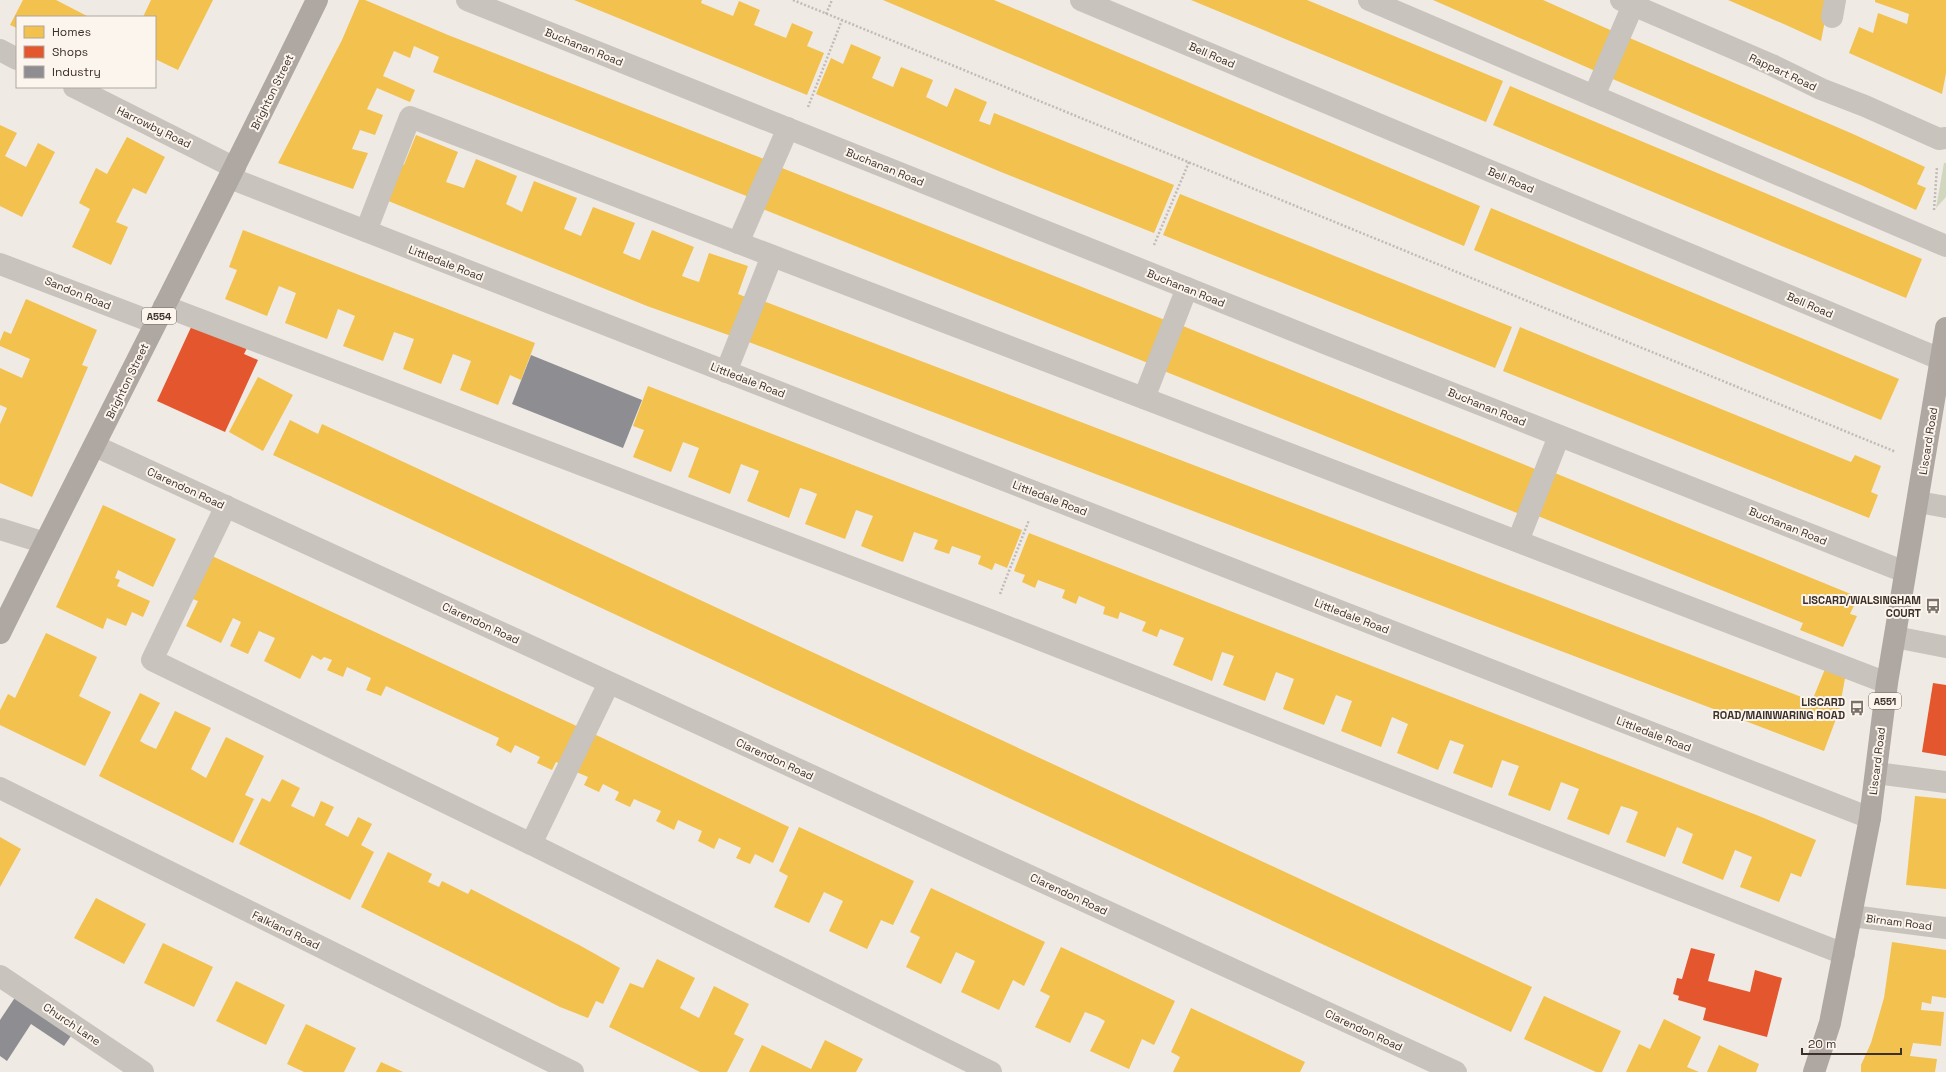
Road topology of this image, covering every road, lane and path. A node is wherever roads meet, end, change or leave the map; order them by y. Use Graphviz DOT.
graph roads {
  1 [pos="317,0"];
  2 [pos="467,0"];
  3 [pos="793,0"];
  4 [pos="832,0"];
  5 [pos="1081,0"];
  6 [pos="1369,0"];
  7 [pos="1627,3"];
  8 [pos="826,14"];
  9 [pos="842,20"];
  10 [pos="0,50"];
  11 [pos="16,58"];
  12 [pos="76,88"];
  13 [pos="1594,96"];
  14 [pos="793,130"];
  15 [pos="1942,139"];
  16 [pos="1189,162"];
  17 [pos="233,173"];
  18 [pos="366,231"];
  19 [pos="738,243"];
  20 [pos="1939,243"];
  21 [pos="772,256"];
  22 [pos="1,267"];
  23 [pos="1143,271"];
  24 [pos="1187,288"];
  25 [pos="159,315"];
  26 [pos="1946,328"];
  27 [pos="1940,359"];
  28 [pos="726,372"];
  29 [pos="1144,398"];
  30 [pos="1558,436"];
  31 [pos="95,446"];
  32 [pos="1924,463"];
  33 [pos="1039,494"];
  34 [pos="1918,502"];
  35 [pos="226,506"];
  36 [pos="1946,507"];
  37 [pos="0,529"];
  38 [pos="1518,541"];
  39 [pos="45,543"];
  40 [pos="1905,572"];
  41 [pos="990,620"];
  42 [pos="0,633"];
  43 [pos="1895,637"];
  44 [pos="1946,647"];
  45 [pos="609,682"];
  46 [pos="1887,682"];
  47 [pos="1876,773"];
  48 [pos="1946,782"];
  49 [pos="0,788"];
  50 [pos="1870,818"];
  51 [pos="531,844"];
  52 [pos="1852,916"];
  53 [pos="1946,928"];
  54 [pos="1844,954"];
  55 [pos="0,976"];
  56 [pos="143,1072"];
  57 [pos="573,1072"];
  58 [pos="991,1072"];
  59 [pos="1456,1072"];
  60 [pos="1814,1072"];
  1 -- 17 [label="main road, Brighton Street / A554"];
  2 -- 14 [label="street, Buchanan Road"];
  3 -- 8 [label="path"];
  4 -- 8 [label="path"];
  5 -- 27 [label="street, Bell Road"];
  6 -- 13 [label="street"];
  7 -- 13 [label="street"];
  7 -- 15 [label="street, Rappart Road"];
  8 -- 9 [label="path"];
  9 -- 14 [label="path"];
  9 -- 16 [label="path"];
  10 -- 11 [label="street"];
  12 -- 17 [label="street, Harrowby Road"];
  13 -- 20 [label="street"];
  14 -- 19 [label="street"];
  14 -- 23 [label="street, Buchanan Road"];
  15 -- 20 [label="path"];
  16 -- 23 [label="path"];
  16 -- 32 [label="path"];
  17 -- 18 [label="street, Littledale Road"];
  17 -- 25 [label="main road, Brighton Street / A554"];
  18 -- 19 [label="street"];
  18 -- 28 [label="street, Littledale Road"];
  19 -- 21 [label="street"];
  21 -- 28 [label="street"];
  21 -- 29 [label="street"];
  22 -- 25 [label="street, Sandon Road"];
  23 -- 24 [label="street, Buchanan Road"];
  24 -- 29 [label="street"];
  24 -- 30 [label="street, Buchanan Road"];
  25 -- 31 [label="main road, Brighton Street / A554"];
  25 -- 41 [label="street, Sandon Road"];
  26 -- 27 [label="main road, Liscard Road / A551"];
  27 -- 32 [label="main road, Liscard Road / A551"];
  28 -- 33 [label="street, Littledale Road"];
  29 -- 38 [label="street"];
  30 -- 38 [label="street"];
  30 -- 40 [label="street, Buchanan Road"];
  31 -- 35 [label="street, Clarendon Road"];
  31 -- 39 [label="main road, Brighton Street / A554"];
  32 -- 34 [label="main road, Liscard Road / A551"];
  33 -- 41 [label="path"];
  33 -- 50 [label="street, Littledale Road"];
  34 -- 36 [label="street"];
  34 -- 40 [label="main road, Liscard Road / A551"];
  35 -- 45 [label="street, Clarendon Road"];
  35 -- 51 [label="street"];
  37 -- 39 [label="street"];
  38 -- 46 [label="street"];
  39 -- 42 [label="main road, Brighton Street / A554"];
  40 -- 43 [label="main road, Liscard Road / A551"];
  41 -- 54 [label="street, Sandon Road"];
  43 -- 44 [label="street"];
  43 -- 46 [label="main road, Liscard Road / A551"];
  45 -- 51 [label="street"];
  45 -- 59 [label="street, Clarendon Road"];
  46 -- 47 [label="main road, Liscard Road / A551"];
  47 -- 48 [label="street"];
  47 -- 50 [label="main road, Liscard Road / A551"];
  49 -- 57 [label="street, Falkland Road"];
  50 -- 52 [label="main road, Liscard Road / A551"];
  51 -- 58 [label="street"];
  52 -- 53 [label="street, Birnam Road"];
  52 -- 54 [label="main road, Liscard Road / A551"];
  54 -- 60 [label="main road, Liscard Road / A551"];
  55 -- 56 [label="street, Church Lane"];
}
